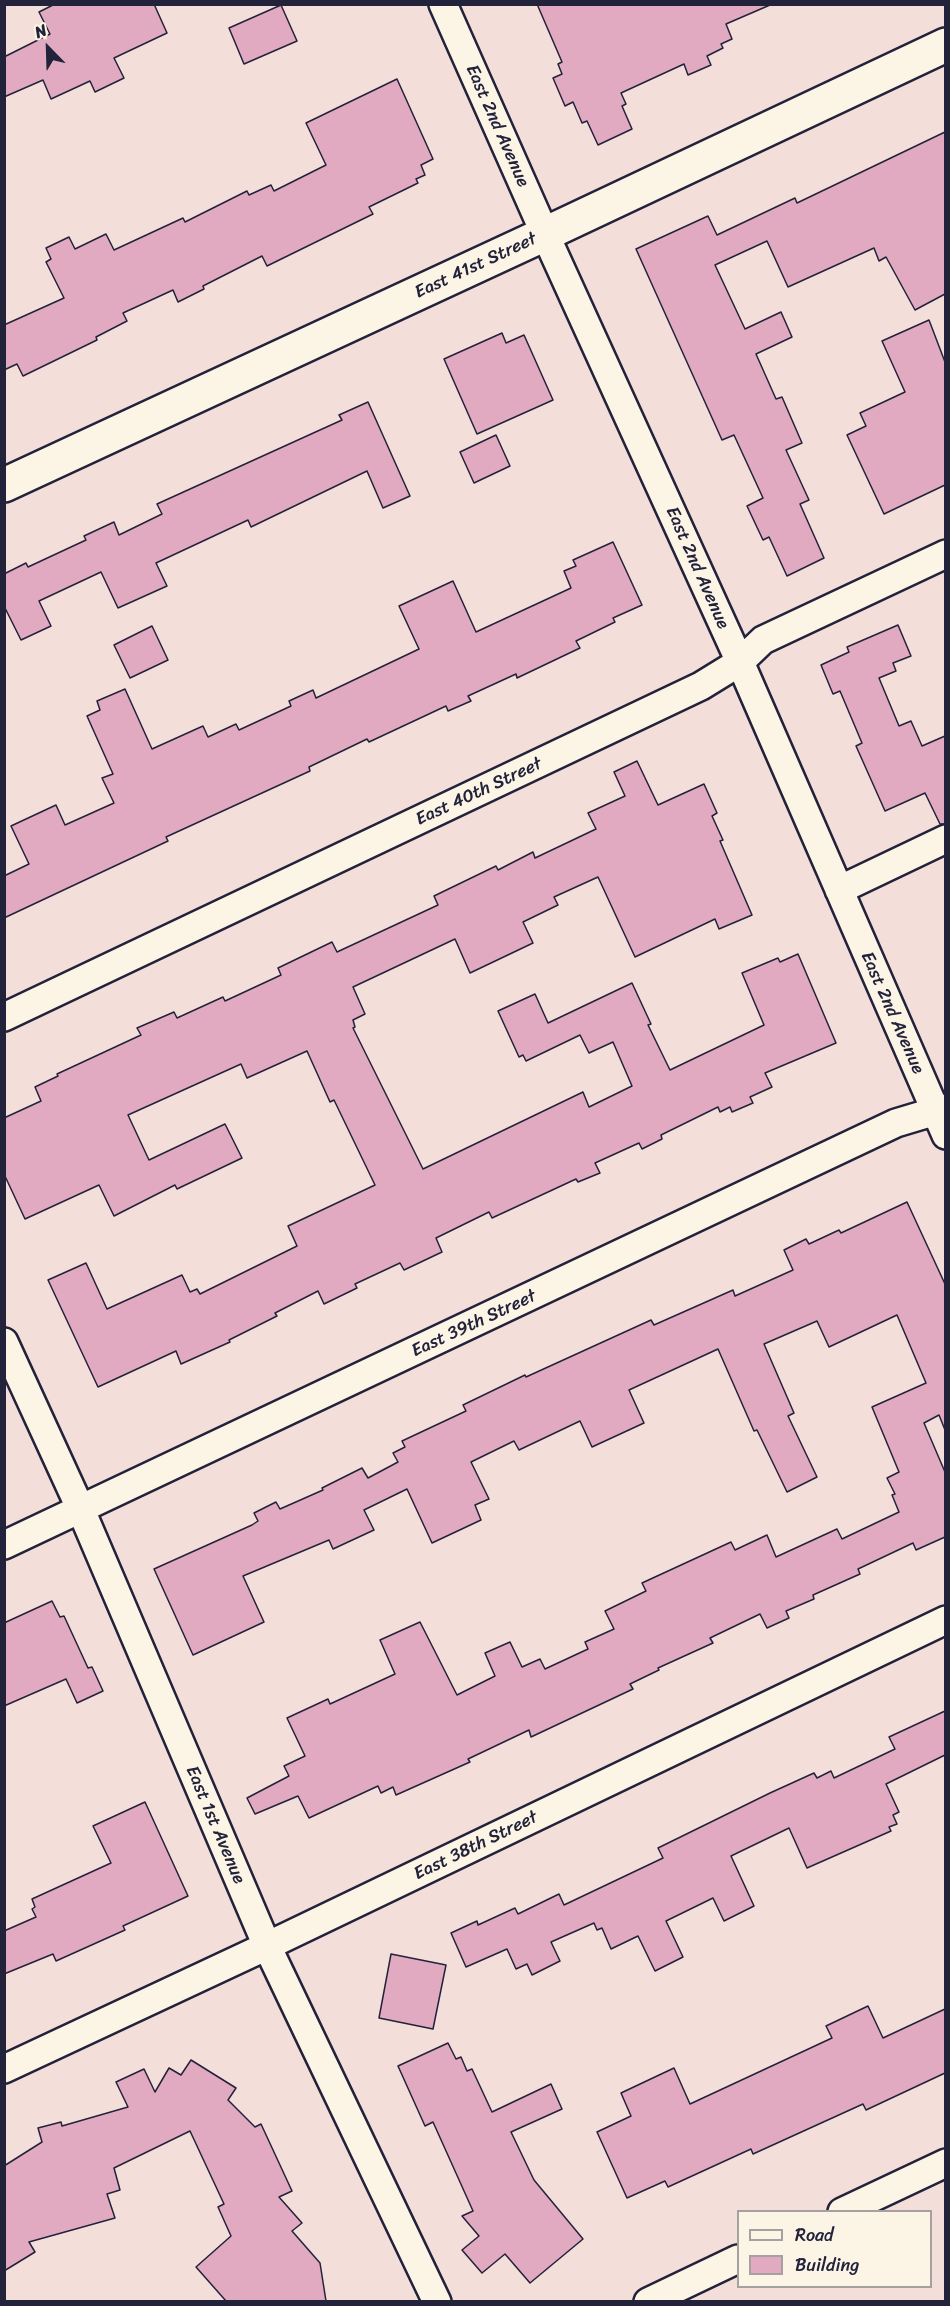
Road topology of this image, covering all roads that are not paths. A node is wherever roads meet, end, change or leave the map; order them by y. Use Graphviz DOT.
graph roads {
  1 [pos="443,4"];
  2 [pos="945,45"];
  3 [pos="545,234"];
  4 [pos="4,485"];
  5 [pos="945,554"];
  6 [pos="740,662"];
  7 [pos="945,839"];
  8 [pos="838,890"];
  9 [pos="4,1017"];
  10 [pos="940,1109"];
  11 [pos="945,1135"];
  12 [pos="4,1342"];
  13 [pos="81,1510"];
  14 [pos="4,1545"];
  15 [pos="945,1620"];
  16 [pos="267,1946"];
  17 [pos="4,2068"];
  18 [pos="945,2163"];
  19 [pos="844,2210"];
  20 [pos="737,2259"];
  21 [pos="437,2301"];
  22 [pos="648,2301"];
  1 -- 3 [label="street, East 2nd Avenue"];
  2 -- 3 [label="street, East 41st Street"];
  3 -- 4 [label="street, East 41st Street"];
  3 -- 6 [label="street, East 2nd Avenue"];
  5 -- 6 [label="street, East 40th Street"];
  6 -- 8 [label="street, East 2nd Avenue"];
  6 -- 9 [label="street, East 40th Street"];
  7 -- 8 [label="street"];
  8 -- 10 [label="street, East 2nd Avenue"];
  10 -- 11 [label="street, East 2nd Avenue"];
  10 -- 13 [label="street, East 39th Street"];
  12 -- 13 [label="street, East 1st Avenue"];
  13 -- 14 [label="street, East 39th Street"];
  13 -- 16 [label="street, East 1st Avenue"];
  15 -- 16 [label="street, East 38th Street"];
  16 -- 17 [label="street, East 38th Street"];
  16 -- 21 [label="street, East 1st Avenue"];
  18 -- 19 [label="street"];
  20 -- 22 [label="street"];
}
